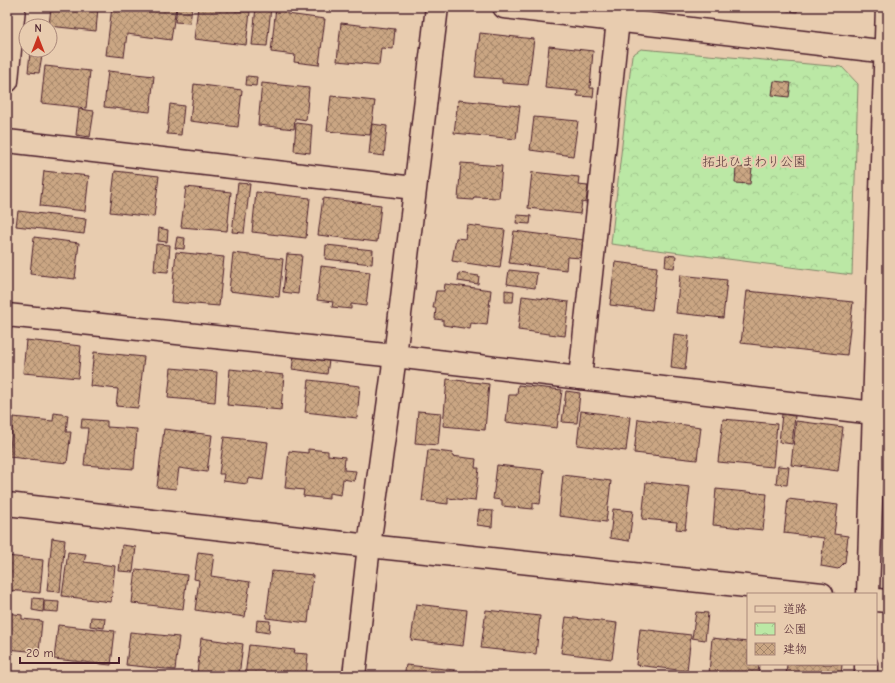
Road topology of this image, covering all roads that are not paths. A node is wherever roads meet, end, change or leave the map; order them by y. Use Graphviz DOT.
graph roads {
  1 [pos="14,7"];
  2 [pos="437,7"];
  3 [pos="504,7"];
  4 [pos="887,7"];
  5 [pos="618,20"];
  6 [pos="887,52"];
  7 [pos="7,81"];
  8 [pos="7,140"];
  9 [pos="414,188"];
  10 [pos="7,315"];
  11 [pos="395,356"];
  12 [pos="580,378"];
  13 [pos="874,413"];
  14 [pos="7,504"];
  15 [pos="369,546"];
  16 [pos="813,593"];
  17 [pos="868,593"];
  18 [pos="877,600"];
  19 [pos="888,601"];
  20 [pos="866,665"];
  21 [pos="354,676"];
  22 [pos="866,676"];
  1 -- 7 [label="street"];
  2 -- 9 [label="street"];
  3 -- 5 [label="street"];
  4 -- 6 [label="street"];
  5 -- 6 [label="street"];
  5 -- 12 [label="street"];
  6 -- 13 [label="street"];
  8 -- 9 [label="street"];
  9 -- 11 [label="street"];
  10 -- 11 [label="street"];
  11 -- 12 [label="street"];
  11 -- 15 [label="street"];
  12 -- 13 [label="street"];
  13 -- 17 [label="street"];
  14 -- 15 [label="street"];
  15 -- 16 [label="street"];
  15 -- 21 [label="street"];
  18 -- 19 [label="street"];
  20 -- 22 [label="street"];
}
